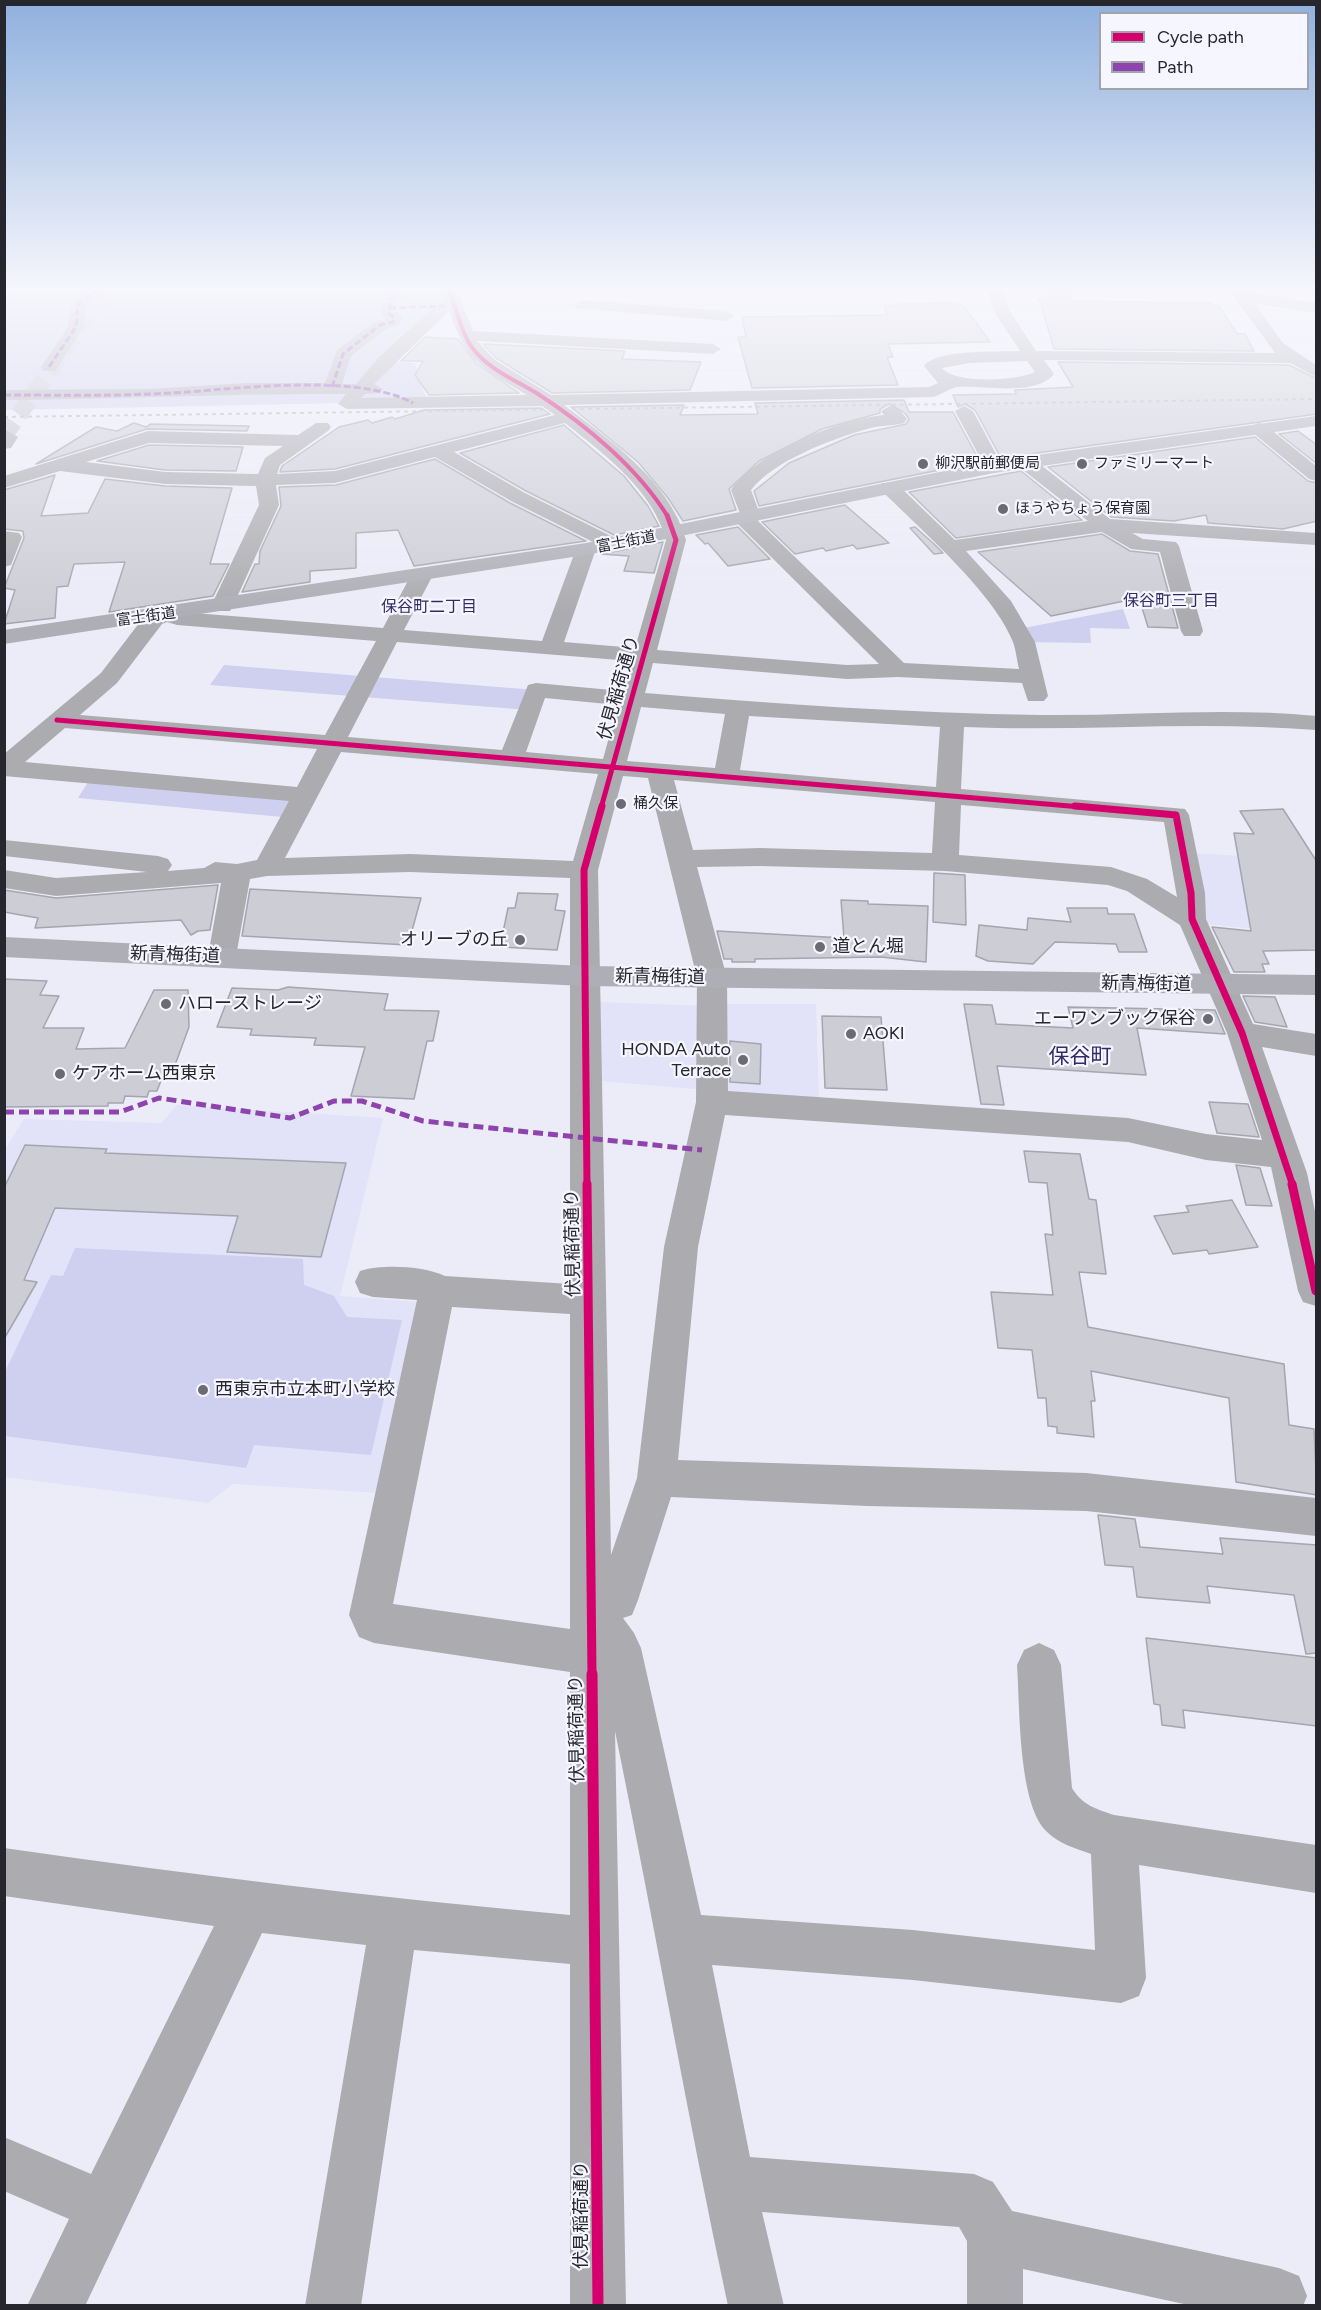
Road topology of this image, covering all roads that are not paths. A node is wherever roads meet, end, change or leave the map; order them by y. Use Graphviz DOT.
graph roads {
  1 [pos="352,399"];
  2 [pos="557,399"];
  3 [pos="547,400"];
  4 [pos="890,411"];
  5 [pos="964,411"];
  6 [pos="567,417"];
  7 [pos="1317,421"];
  8 [pos="322,427"];
  9 [pos="1258,428"];
  10 [pos="4,434"];
  11 [pos="302,441"];
  12 [pos="4,444"];
  13 [pos="439,451"];
  14 [pos="1025,462"];
  15 [pos="60,465"];
  16 [pos="994,467"];
  17 [pos="1317,475"];
  18 [pos="265,480"];
  19 [pos="4,483"];
  20 [pos="889,487"];
  21 [pos="748,519"];
  22 [pos="1105,525"];
  23 [pos="676,532"];
  24 [pos="4,537"];
  25 [pos="1316,540"];
  26 [pos="612,544"];
  27 [pos="950,547"];
  28 [pos="586,549"];
  29 [pos="4,561"];
  30 [pos="422,575"];
  31 [pos="222,606"];
  32 [pos="167,614"];
  33 [pos="1192,631"];
  34 [pos="390,635"];
  35 [pos="4,637"];
  36 [pos="551,647"];
  37 [pos="644,655"];
  38 [pos="898,670"];
  39 [pos="1032,677"];
  40 [pos="632,699"];
  41 [pos="738,707"];
  42 [pos="57,720"];
  43 [pos="952,720"];
  44 [pos="1041,722"];
  45 [pos="1317,723"];
  46 [pos="332,744"];
  47 [pos="511,759"];
  48 [pos="612,767"];
  49 [pos="4,768"];
  50 [pos="659,770"];
  51 [pos="726,777"];
  52 [pos="305,795"];
  53 [pos="948,796"];
  54 [pos="4,848"];
  55 [pos="682,859"];
  56 [pos="945,862"];
  57 [pos="267,867"];
  58 [pos="584,870"];
  59 [pos="237,873"];
  60 [pos="4,879"];
  61 [pos="1192,919"];
  62 [pos="6,951"];
  63 [pos="222,956"];
  64 [pos="583,976"];
  65 [pos="712,978"];
  66 [pos="1317,984"];
  67 [pos="1220,985"];
  68 [pos="1242,1033"];
  69 [pos="1317,1045"];
  70 [pos="712,1102"];
  71 [pos="1297,1168"];
  72 [pos="373,1282"];
  73 [pos="437,1291"];
  74 [pos="1317,1291"];
  75 [pos="589,1300"];
  76 [pos="657,1478"];
  77 [pos="1317,1517"];
  78 [pos="592,1633"];
  79 [pos="1039,1665"];
  80 [pos="1114,1838"];
  81 [pos="1317,1869"];
  82 [pos="4,1872"];
  83 [pos="249,1907"];
  84 [pos="394,1924"];
  85 [pos="682,1938"];
  86 [pos="595,1942"];
  87 [pos="4,2164"];
  88 [pos="728,2182"];
  89 [pos="103,2206"];
  90 [pos="995,2235"];
  91 [pos="1279,2296"];
  92 [pos="55,2306"];
  93 [pos="333,2306"];
  94 [pos="597,2306"];
  95 [pos="756,2306"];
  96 [pos="995,2306"];
  1 -- 3 [label="street"];
  2 -- 3 [label="street"];
  3 -- 6 [label="street"];
  4 -- 21 [label="street"];
  5 -- 16 [label="street"];
  6 -- 13 [label="street"];
  6 -- 23 [label="street"];
  7 -- 9 [label="main road, 富士街道"];
  8 -- 11 [label="street"];
  9 -- 14 [label="main road, 富士街道"];
  9 -- 17 [label="street"];
  10 -- 12 [label="street"];
  11 -- 15 [label="street"];
  11 -- 18 [label="street"];
  13 -- 18 [label="street"];
  13 -- 26 [label="street"];
  14 -- 16 [label="main road, 富士街道"];
  14 -- 22 [label="street"];
  15 -- 18 [label="street"];
  15 -- 19 [label="street"];
  16 -- 20 [label="main road, 富士街道"];
  18 -- 31 [label="street"];
  20 -- 21 [label="main road, 富士街道"];
  20 -- 27 [label="street"];
  21 -- 23 [label="main road, 富士街道"];
  21 -- 38 [label="street"];
  22 -- 25 [label="street"];
  22 -- 27 [label="street"];
  22 -- 33 [label="street"];
  23 -- 26 [label="main road, 富士街道"];
  23 -- 37 [label="street, 伏見稲荷通り"];
  24 -- 29 [label="street"];
  26 -- 28 [label="main road, 富士街道"];
  27 -- 39 [label="street"];
  28 -- 30 [label="main road, 富士街道"];
  28 -- 36 [label="street"];
  30 -- 31 [label="main road, 富士街道"];
  30 -- 34 [label="street"];
  31 -- 32 [label="main road, 富士街道"];
  32 -- 34 [label="street"];
  32 -- 35 [label="main road, 富士街道"];
  32 -- 42 [label="street"];
  34 -- 36 [label="street"];
  34 -- 46 [label="street"];
  36 -- 37 [label="street"];
  37 -- 38 [label="street"];
  37 -- 40 [label="street, 伏見稲荷通り"];
  38 -- 39 [label="street"];
  39 -- 44 [label="street"];
  40 -- 41 [label="street"];
  40 -- 47 [label="street"];
  40 -- 48 [label="street, 伏見稲荷通り"];
  41 -- 43 [label="street"];
  41 -- 51 [label="street"];
  42 -- 46 [label="street"];
  42 -- 49 [label="street"];
  43 -- 44 [label="street"];
  43 -- 53 [label="street"];
  44 -- 45 [label="street"];
  46 -- 47 [label="street"];
  46 -- 52 [label="street"];
  47 -- 48 [label="street"];
  48 -- 50 [label="street"];
  48 -- 58 [label="street, 伏見稲荷通り"];
  49 -- 52 [label="street"];
  50 -- 51 [label="street"];
  50 -- 55 [label="street"];
  51 -- 53 [label="street"];
  52 -- 57 [label="street"];
  53 -- 56 [label="street"];
  53 -- 61 [label="street"];
  54 -- 59 [label="street"];
  55 -- 56 [label="street"];
  55 -- 65 [label="street"];
  56 -- 61 [label="street"];
  57 -- 58 [label="street"];
  57 -- 59 [label="street"];
  58 -- 64 [label="street, 伏見稲荷通り"];
  59 -- 60 [label="street"];
  59 -- 63 [label="street"];
  61 -- 67 [label="street"];
  62 -- 63 [label="main road, 新青梅街道"];
  63 -- 64 [label="main road, 新青梅街道"];
  64 -- 65 [label="main road, 新青梅街道"];
  64 -- 75 [label="street, 伏見稲荷通り"];
  65 -- 67 [label="main road, 新青梅街道"];
  65 -- 70 [label="street"];
  66 -- 67 [label="main road, 新青梅街道"];
  67 -- 68 [label="street"];
  68 -- 69 [label="street"];
  68 -- 71 [label="street"];
  70 -- 71 [label="street"];
  70 -- 76 [label="street"];
  71 -- 74 [label="street"];
  72 -- 73 [label="street"];
  73 -- 75 [label="street"];
  73 -- 78 [label="street"];
  75 -- 78 [label="street, 伏見稲荷通り"];
  76 -- 77 [label="street"];
  76 -- 78 [label="street"];
  78 -- 85 [label="street"];
  78 -- 86 [label="street, 伏見稲荷通り"];
  79 -- 80 [label="street"];
  80 -- 81 [label="street"];
  80 -- 85 [label="street"];
  82 -- 83 [label="street"];
  83 -- 84 [label="street"];
  83 -- 89 [label="street"];
  84 -- 86 [label="street"];
  84 -- 93 [label="street"];
  85 -- 88 [label="street"];
  86 -- 94 [label="street, 伏見稲荷通り"];
  87 -- 89 [label="street"];
  88 -- 90 [label="street"];
  88 -- 95 [label="street"];
  89 -- 92 [label="street"];
  90 -- 91 [label="street"];
  90 -- 96 [label="street"];
}
